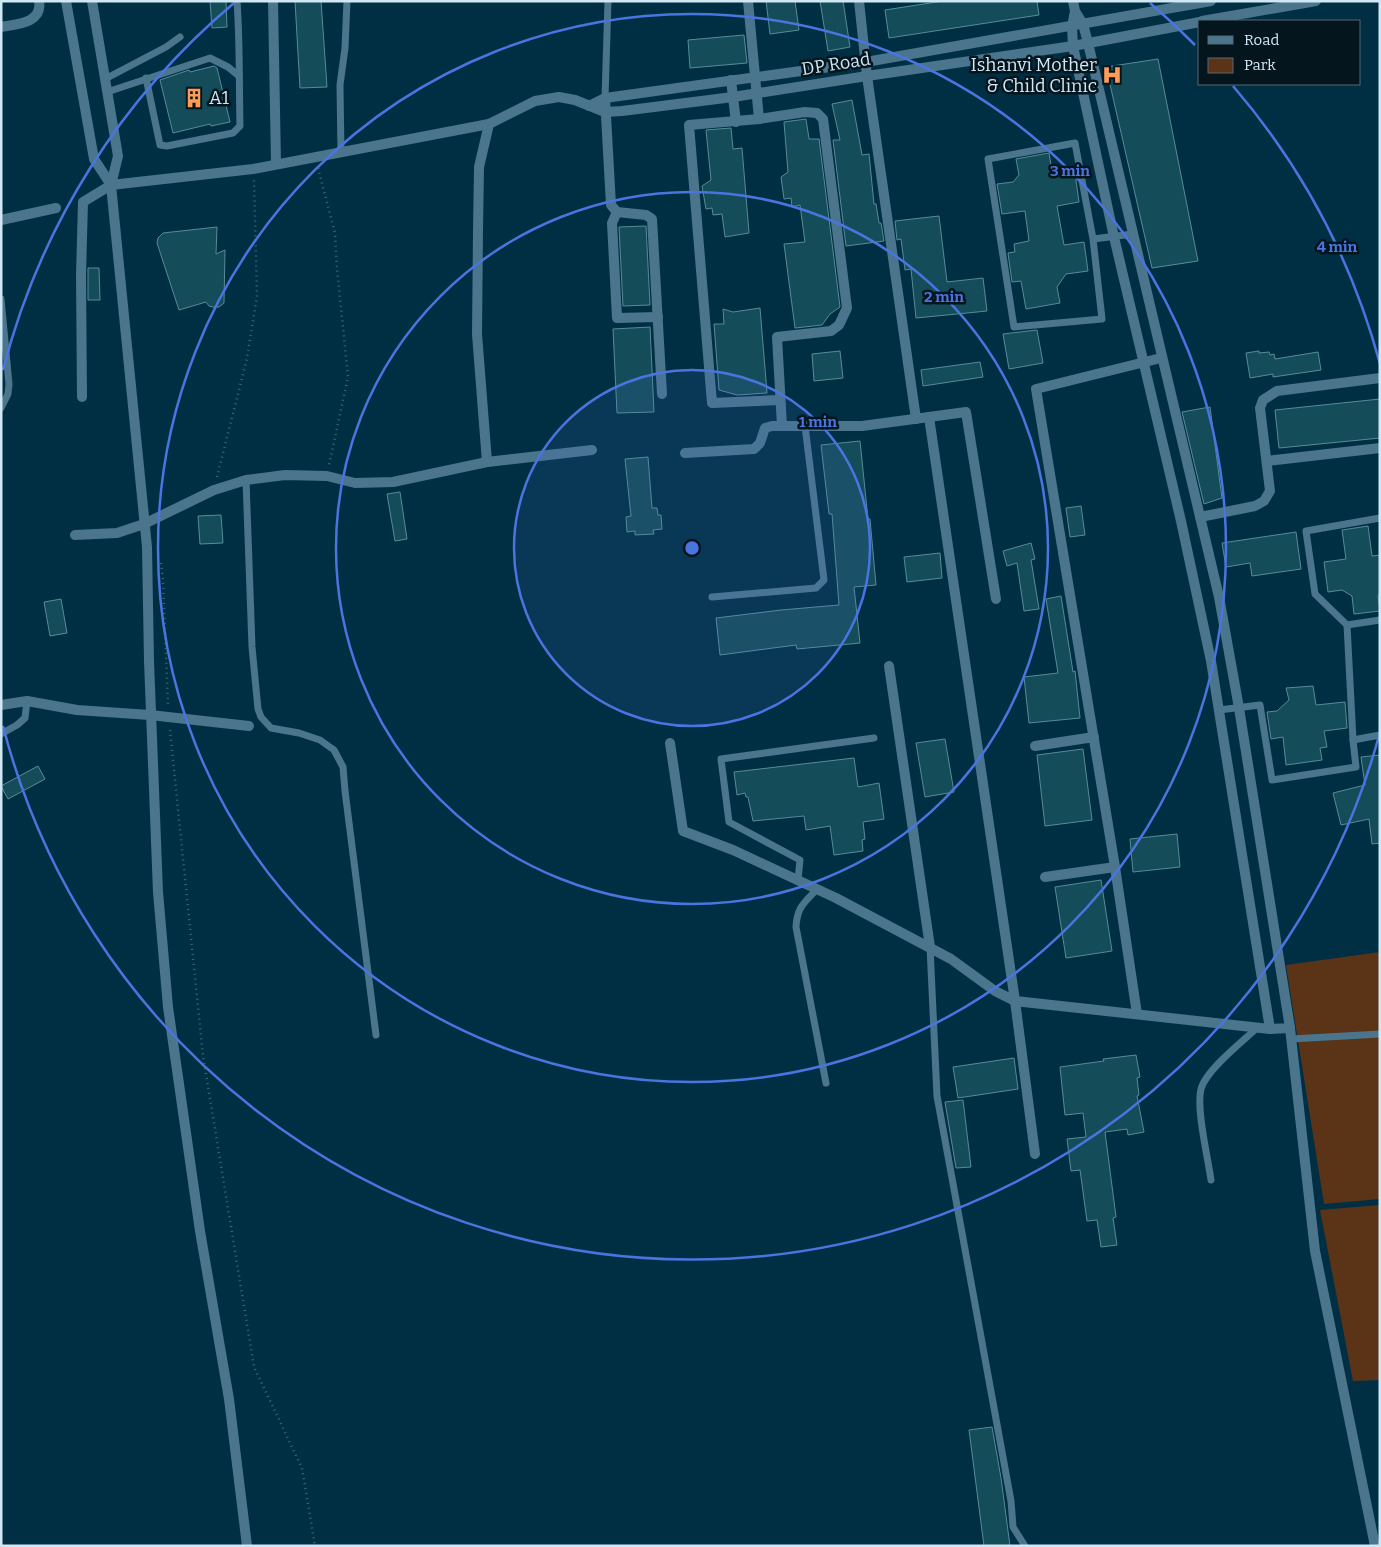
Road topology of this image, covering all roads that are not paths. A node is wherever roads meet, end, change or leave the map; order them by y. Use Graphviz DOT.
graph roads {
  1 [pos="40,1"];
  2 [pos="66,1"];
  3 [pos="92,1"];
  4 [pos="237,1"];
  5 [pos="273,1"];
  6 [pos="347,1"];
  7 [pos="608,1"];
  8 [pos="748,1"];
  9 [pos="859,1"];
  10 [pos="1211,1"];
  11 [pos="1316,1"];
  12 [pos="1074,6"];
  13 [pos="1207,20"];
  14 [pos="1198,22"];
  15 [pos="1083,24"];
  16 [pos="1,27"];
  17 [pos="1072,27"];
  18 [pos="180,37"];
  19 [pos="1088,43"];
  20 [pos="1073,46"];
  21 [pos="866,62"];
  22 [pos="239,76"];
  23 [pos="867,76"];
  24 [pos="755,77"];
  25 [pos="146,78"];
  26 [pos="105,79"];
  27 [pos="731,80"];
  28 [pos="107,92"];
  29 [pos="757,94"];
  30 [pos="733,97"];
  31 [pos="605,98"];
  32 [pos="589,106"];
  33 [pos="605,112"];
  34 [pos="759,119"];
  35 [pos="736,122"];
  36 [pos="489,124"];
  37 [pos="341,153"];
  38 [pos="276,164"];
  39 [pos="111,185"];
  40 [pos="56,208"];
  41 [pos="617,212"];
  42 [pos="1,220"];
  43 [pos="1133,234"];
  44 [pos="1114,237"];
  45 [pos="1093,239"];
  46 [pos="1,298"];
  47 [pos="658,317"];
  48 [pos="1161,358"];
  49 [pos="1142,362"];
  50 [pos="4,365"];
  51 [pos="1380,378"];
  52 [pos="662,394"];
  53 [pos="82,397"];
  54 [pos="780,400"];
  55 [pos="1,408"];
  56 [pos="929,418"];
  57 [pos="916,419"];
  58 [pos="782,426"];
  59 [pos="805,426"];
  60 [pos="1380,448"];
  61 [pos="592,450"];
  62 [pos="685,453"];
  63 [pos="1267,461"];
  64 [pos="487,462"];
  65 [pos="246,480"];
  66 [pos="1200,517"];
  67 [pos="1380,518"];
  68 [pos="144,524"];
  69 [pos="75,535"];
  70 [pos="712,597"];
  71 [pos="996,599"];
  72 [pos="1380,620"];
  73 [pos="1347,626"];
  74 [pos="889,666"];
  75 [pos="27,701"];
  76 [pos="1,705"];
  77 [pos="1240,708"];
  78 [pos="1219,710"];
  79 [pos="150,715"];
  80 [pos="249,726"];
  81 [pos="1,734"];
  82 [pos="1380,735"];
  83 [pos="1094,737"];
  84 [pos="874,738"];
  85 [pos="1353,740"];
  86 [pos="670,743"];
  87 [pos="1035,746"];
  88 [pos="1115,867"];
  89 [pos="1045,877"];
  90 [pos="798,880"];
  91 [pos="817,889"];
  92 [pos="930,947"];
  93 [pos="1016,1001"];
  94 [pos="1137,1014"];
  95 [pos="1258,1027"];
  96 [pos="1290,1028"];
  97 [pos="1270,1029"];
  98 [pos="1380,1034"];
  99 [pos="376,1035"];
  100 [pos="1291,1039"];
  101 [pos="826,1083"];
  102 [pos="1035,1154"];
  103 [pos="1211,1180"];
  104 [pos="247,1546"];
  105 [pos="1025,1546"];
  106 [pos="1375,1546"];
  1 -- 16 [label="street"];
  2 -- 39 [label="street"];
  3 -- 26 [label="street"];
  4 -- 22 [label="lane"];
  5 -- 38 [label="street"];
  6 -- 37 [label="lane"];
  7 -- 31 [label="lane"];
  8 -- 24 [label="street"];
  9 -- 21 [label="street"];
  10 -- 15 [label="street, DP Road"];
  11 -- 13 [label="street, DP Road"];
  12 -- 15 [label="street"];
  12 -- 17 [label="street"];
  14 -- 19 [label="street, DP Road"];
  15 -- 17 [label="street, DP Road"];
  15 -- 19 [label="street"];
  17 -- 20 [label="street"];
  17 -- 21 [label="street, DP Road"];
  18 -- 26 [label="lane"];
  19 -- 20 [label="street, DP Road"];
  19 -- 43 [label="street"];
  20 -- 23 [label="street, DP Road"];
  20 -- 44 [label="street"];
  21 -- 23 [label="street"];
  21 -- 24 [label="street, DP Road"];
  22 -- 25 [label="lane"];
  22 -- 25 [label="lane"];
  23 -- 29 [label="street, DP Road"];
  23 -- 57 [label="street"];
  24 -- 27 [label="street, DP Road"];
  24 -- 29 [label="street"];
  25 -- 28 [label="lane"];
  26 -- 28 [label="street"];
  27 -- 30 [label="street"];
  27 -- 31 [label="street, DP Road"];
  28 -- 39 [label="street"];
  29 -- 30 [label="street, DP Road"];
  29 -- 34 [label="street"];
  30 -- 33 [label="street, DP Road"];
  30 -- 35 [label="street"];
  31 -- 32 [label="street, DP Road"];
  31 -- 33 [label="street"];
  32 -- 33 [label="street, DP Road"];
  32 -- 36 [label="street"];
  33 -- 41 [label="street"];
  34 -- 35 [label="street"];
  34 -- 54 [label="street"];
  35 -- 54 [label="street"];
  36 -- 37 [label="street"];
  36 -- 64 [label="street"];
  37 -- 38 [label="street"];
  38 -- 39 [label="street"];
  39 -- 53 [label="street"];
  39 -- 68 [label="street"];
  40 -- 42 [label="street"];
  41 -- 47 [label="street"];
  41 -- 47 [label="street"];
  43 -- 44 [label="lane"];
  43 -- 48 [label="street"];
  44 -- 45 [label="lane"];
  44 -- 49 [label="street"];
  45 -- 45 [label="lane"];
  46 -- 50 [label="lane"];
  47 -- 52 [label="street"];
  48 -- 49 [label="street"];
  48 -- 66 [label="street"];
  49 -- 78 [label="street"];
  49 -- 83 [label="street"];
  50 -- 55 [label="lane"];
  51 -- 63 [label="street"];
  54 -- 58 [label="street"];
  56 -- 57 [label="street"];
  56 -- 71 [label="street"];
  56 -- 93 [label="street"];
  57 -- 59 [label="street"];
  58 -- 59 [label="street"];
  58 -- 62 [label="street"];
  59 -- 70 [label="lane"];
  60 -- 63 [label="street"];
  61 -- 64 [label="street"];
  63 -- 66 [label="street"];
  64 -- 65 [label="street"];
  65 -- 68 [label="street"];
  65 -- 99 [label="lane"];
  66 -- 77 [label="street"];
  67 -- 73 [label="lane"];
  68 -- 69 [label="street"];
  68 -- 79 [label="street"];
  72 -- 73 [label="lane"];
  73 -- 85 [label="lane"];
  74 -- 92 [label="street"];
  75 -- 76 [label="street"];
  75 -- 79 [label="street"];
  75 -- 81 [label="lane"];
  77 -- 78 [label="lane"];
  77 -- 85 [label="lane"];
  77 -- 96 [label="street"];
  78 -- 97 [label="street"];
  79 -- 80 [label="street"];
  79 -- 104 [label="street"];
  82 -- 85 [label="lane"];
  83 -- 87 [label="street"];
  83 -- 88 [label="street"];
  84 -- 90 [label="lane"];
  86 -- 90 [label="street"];
  88 -- 89 [label="street"];
  88 -- 94 [label="street"];
  90 -- 91 [label="street"];
  91 -- 92 [label="street"];
  91 -- 101 [label="lane"];
  92 -- 93 [label="street"];
  92 -- 105 [label="lane"];
  93 -- 94 [label="street"];
  93 -- 102 [label="street"];
  94 -- 95 [label="street"];
  95 -- 97 [label="street"];
  95 -- 103 [label="lane"];
  96 -- 97 [label="street"];
  96 -- 100 [label="street"];
  98 -- 100 [label="lane"];
  100 -- 106 [label="street"];
}
